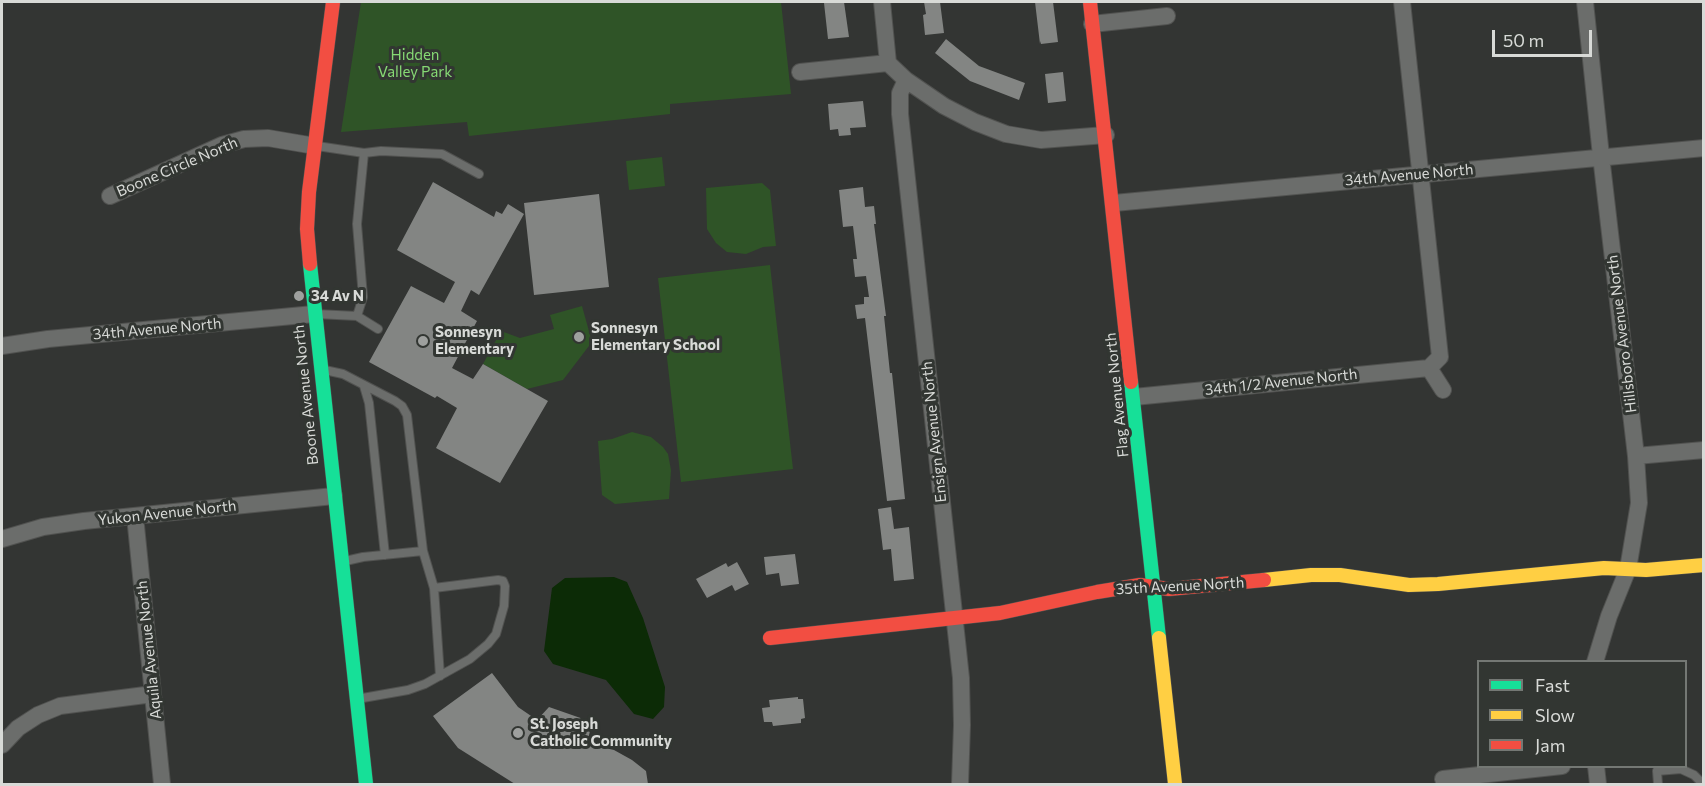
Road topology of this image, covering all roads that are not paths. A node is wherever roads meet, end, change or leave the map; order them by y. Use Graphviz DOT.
graph roads {
  1 [pos="333,2"];
  2 [pos="882,2"];
  3 [pos="1090,2"];
  4 [pos="1402,2"];
  5 [pos="1585,2"];
  6 [pos="1167,16"];
  7 [pos="1092,24"];
  8 [pos="888,63"];
  9 [pos="800,72"];
  10 [pos="906,80"];
  11 [pos="1106,135"];
  12 [pos="315,146"];
  13 [pos="1704,148"];
  14 [pos="364,153"];
  15 [pos="1601,156"];
  16 [pos="479,174"];
  17 [pos="1421,174"];
  18 [pos="110,196"];
  19 [pos="1114,203"];
  20 [pos="314,314"];
  21 [pos="357,316"];
  22 [pos="378,329"];
  23 [pos="2,346"];
  24 [pos="1429,368"];
  25 [pos="320,369"];
  26 [pos="364,386"];
  27 [pos="1443,390"];
  28 [pos="1134,397"];
  29 [pos="1704,450"];
  30 [pos="1636,456"];
  31 [pos="334,496"];
  32 [pos="135,516"];
  33 [pos="2,539"];
  34 [pos="423,551"];
  35 [pos="385,555"];
  36 [pos="341,562"];
  37 [pos="1704,566"];
  38 [pos="1628,569"];
  39 [pos="434,588"];
  40 [pos="1154,588"];
  41 [pos="954,617"];
  42 [pos="770,638"];
  43 [pos="1596,660"];
  44 [pos="440,676"];
  45 [pos="153,694"];
  46 [pos="356,699"];
  47 [pos="2,745"];
  48 [pos="1544,768"];
  49 [pos="1596,768"];
  50 [pos="1443,779"];
  51 [pos="162,784"];
  52 [pos="366,784"];
  53 [pos="960,784"];
  54 [pos="1175,784"];
  55 [pos="1598,784"];
  56 [pos="1658,784"];
  57 [pos="1703,784"];
  1 -- 12 [label="street, Boone Avenue North"];
  2 -- 8 [label="street"];
  3 -- 7 [label="street, Flag Avenue North"];
  4 -- 17 [label="street"];
  5 -- 15 [label="street, Hillsboro Avenue North"];
  6 -- 7 [label="street"];
  7 -- 11 [label="street, Flag Avenue North"];
  8 -- 9 [label="street"];
  8 -- 10 [label="street"];
  10 -- 11 [label="street"];
  10 -- 41 [label="street, Ensign Avenue North"];
  11 -- 19 [label="street, Flag Avenue North"];
  12 -- 14 [label="lane"];
  12 -- 18 [label="street, Boone Circle North"];
  12 -- 20 [label="street, Boone Avenue North"];
  13 -- 15 [label="street, 34th Avenue North"];
  14 -- 16 [label="lane"];
  14 -- 21 [label="lane"];
  15 -- 17 [label="street, 34th Avenue North"];
  15 -- 30 [label="street, Hillsboro Avenue North"];
  17 -- 19 [label="street, 34th Avenue North"];
  17 -- 24 [label="street"];
  19 -- 28 [label="street, Flag Avenue North"];
  20 -- 21 [label="lane"];
  20 -- 23 [label="street, 34th Avenue North"];
  20 -- 25 [label="street, Boone Avenue North"];
  21 -- 22 [label="lane"];
  24 -- 27 [label="street"];
  24 -- 28 [label="street, 34th 1/2 Avenue North"];
  25 -- 26 [label="lane"];
  25 -- 31 [label="street, Boone Avenue North"];
  26 -- 34 [label="lane"];
  26 -- 35 [label="lane"];
  28 -- 40 [label="street, Flag Avenue North"];
  29 -- 30 [label="street"];
  30 -- 38 [label="street, Hillsboro Avenue North"];
  31 -- 32 [label="street, Yukon Avenue North"];
  31 -- 36 [label="street, Boone Avenue North"];
  32 -- 33 [label="street, Yukon Avenue North"];
  32 -- 45 [label="street, Aquila Avenue North"];
  34 -- 35 [label="lane"];
  34 -- 39 [label="lane"];
  35 -- 36 [label="lane"];
  36 -- 46 [label="street, Boone Avenue North"];
  37 -- 38 [label="street, 35th Avenue North"];
  38 -- 40 [label="street, 35th Avenue North"];
  38 -- 43 [label="street, Hillsboro Avenue North"];
  39 -- 44 [label="lane"];
  39 -- 44 [label="lane"];
  40 -- 41 [label="street, 35th Avenue North"];
  40 -- 54 [label="street, Flag Avenue North"];
  41 -- 42 [label="street, 35th Avenue North"];
  41 -- 53 [label="street, Ensign Avenue North"];
  44 -- 46 [label="lane"];
  45 -- 47 [label="street"];
  45 -- 51 [label="street, Aquila Avenue North"];
  46 -- 52 [label="street, Boone Avenue North"];
  48 -- 50 [label="street"];
  49 -- 55 [label="street"];
  56 -- 57 [label="lane"];
}
